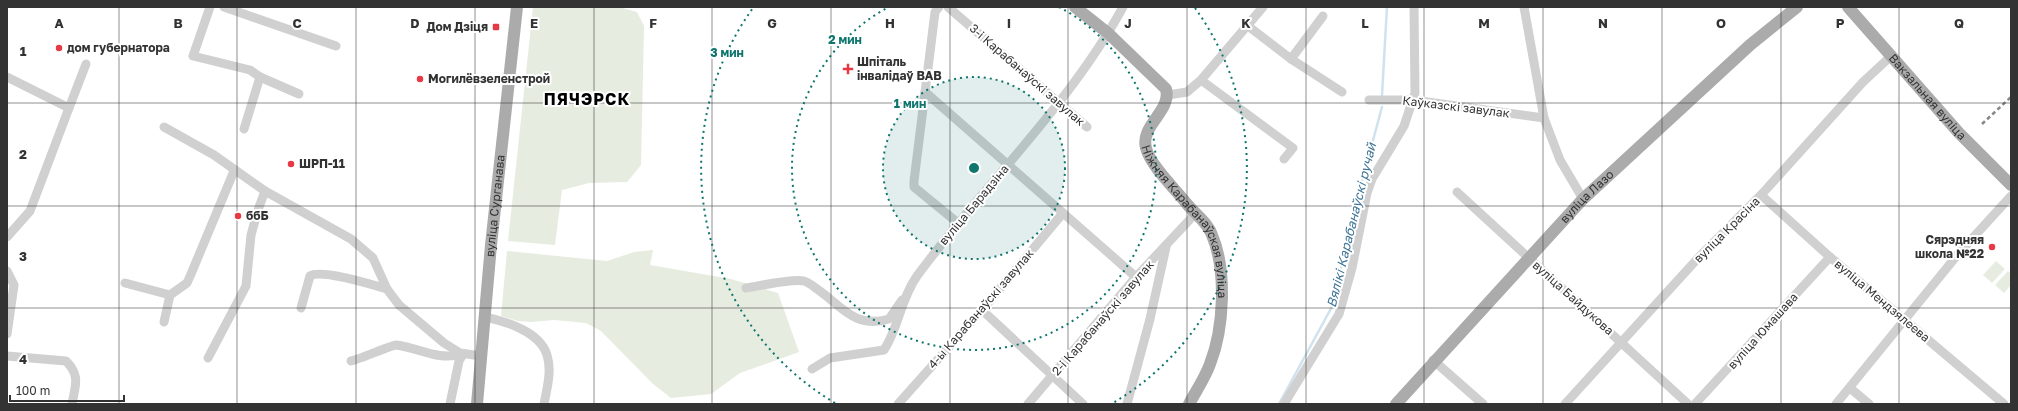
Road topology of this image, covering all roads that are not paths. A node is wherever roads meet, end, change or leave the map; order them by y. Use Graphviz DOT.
graph roads {
  1 [pos="210,7"];
  2 [pos="224,7"];
  3 [pos="517,7"];
  4 [pos="939,7"];
  5 [pos="948,7"];
  6 [pos="1075,7"];
  7 [pos="1124,7"];
  8 [pos="1263,7"];
  9 [pos="1414,7"];
  10 [pos="1524,7"];
  11 [pos="1797,7"];
  12 [pos="1848,7"];
  13 [pos="1323,16"];
  14 [pos="1248,26"];
  15 [pos="1109,34"];
  16 [pos="336,46"];
  17 [pos="1890,57"];
  18 [pos="1291,59"];
  19 [pos="86,64"];
  20 [pos="7,76"];
  21 [pos="260,77"];
  22 [pos="1201,80"];
  23 [pos="925,92"];
  24 [pos="1342,92"];
  25 [pos="299,94"];
  26 [pos="1168,95"];
  27 [pos="1368,100"];
  28 [pos="1413,100"];
  29 [pos="1058,102"];
  30 [pos="69,108"];
  31 [pos="1544,118"];
  32 [pos="164,127"];
  33 [pos="1087,127"];
  34 [pos="244,129"];
  35 [pos="1284,159"];
  36 [pos="1008,165"];
  37 [pos="234,171"];
  38 [pos="2011,185"];
  39 [pos="265,191"];
  40 [pos="1457,192"];
  41 [pos="1761,195"];
  42 [pos="2011,196"];
  43 [pos="1583,199"];
  44 [pos="1063,213"];
  45 [pos="1195,214"];
  46 [pos="958,223"];
  47 [pos="7,237"];
  48 [pos="1166,247"];
  49 [pos="1528,257"];
  50 [pos="1830,257"];
  51 [pos="7,271"];
  52 [pos="1136,277"];
  53 [pos="125,283"];
  54 [pos="746,288"];
  55 [pos="387,289"];
  56 [pos="908,291"];
  57 [pos="170,295"];
  58 [pos="301,308"];
  59 [pos="982,310"];
  60 [pos="484,317"];
  61 [pos="1905,320"];
  62 [pos="164,322"];
  63 [pos="7,334"];
  64 [pos="1621,342"];
  65 [pos="463,354"];
  66 [pos="7,356"];
  67 [pos="481,356"];
  68 [pos="208,358"];
  69 [pos="1433,360"];
  70 [pos="351,361"];
  71 [pos="812,369"];
  72 [pos="1052,377"];
  73 [pos="1850,388"];
  74 [pos="72,404"];
  75 [pos="450,404"];
  76 [pos="476,404"];
  77 [pos="544,404"];
  78 [pos="898,404"];
  79 [pos="1028,404"];
  80 [pos="1083,404"];
  81 [pos="1128,404"];
  82 [pos="1189,404"];
  83 [pos="1284,404"];
  84 [pos="1396,404"];
  85 [pos="1483,404"];
  86 [pos="1565,404"];
  87 [pos="1688,404"];
  88 [pos="1695,404"];
  89 [pos="1836,404"];
  90 [pos="1869,404"];
  91 [pos="2004,404"];
  1 -- 21 [label="street"];
  2 -- 16 [label="street"];
  3 -- 60 [label="main road, вуліца Сурганава"];
  4 -- 23 [label="street"];
  5 -- 29 [label="street, 3-і Карабанаўскі завулак"];
  6 -- 15 [label="main road"];
  7 -- 15 [label="street, вуліца Барадзіна"];
  8 -- 14 [label="street"];
  9 -- 28 [label="street"];
  10 -- 31 [label="street"];
  11 -- 43 [label="main road, вуліца Лазо"];
  12 -- 17 [label="main road, Вакзальная вуліца"];
  13 -- 18 [label="street"];
  14 -- 18 [label="street"];
  14 -- 22 [label="street"];
  15 -- 26 [label="main road"];
  15 -- 29 [label="street, вуліца Барадзіна"];
  17 -- 38 [label="main road, Вакзальная вуліца"];
  17 -- 41 [label="street, вуліца Красіна"];
  18 -- 24 [label="street"];
  19 -- 30 [label="street"];
  20 -- 30 [label="street"];
  21 -- 25 [label="street"];
  21 -- 34 [label="street"];
  22 -- 26 [label="street"];
  22 -- 35 [label="street"];
  23 -- 36 [label="street"];
  23 -- 46 [label="street"];
  26 -- 45 [label="main road, Ніжняя Карабанаўская вуліца"];
  27 -- 28 [label="street, Каўказскі завулак"];
  28 -- 31 [label="street, Каўказскі завулак"];
  28 -- 83 [label="street"];
  29 -- 33 [label="street, 3-і Карабанаўскі завулак"];
  29 -- 36 [label="street, вуліца Барадзіна"];
  30 -- 47 [label="street"];
  31 -- 43 [label="street"];
  32 -- 37 [label="street"];
  36 -- 44 [label="street"];
  36 -- 46 [label="street, вуліца Барадзіна"];
  37 -- 39 [label="street"];
  37 -- 57 [label="street"];
  39 -- 55 [label="street"];
  39 -- 68 [label="street"];
  40 -- 49 [label="street, вуліца Байдукова"];
  41 -- 50 [label="street, вуліца Мендзялеева"];
  41 -- 64 [label="street, вуліца Красіна"];
  42 -- 61 [label="street"];
  43 -- 49 [label="main road, вуліца Лазо"];
  44 -- 52 [label="street"];
  44 -- 59 [label="street, 4-ы Карабанаўскі завулак"];
  45 -- 48 [label="street, 2-і Карабанаўскі завулак"];
  45 -- 82 [label="main road, Ніжняя Карабанаўская вуліца"];
  46 -- 56 [label="street, вуліца Барадзіна"];
  48 -- 52 [label="street, 2-і Карабанаўскі завулак"];
  48 -- 81 [label="street"];
  49 -- 64 [label="street, вуліца Байдукова"];
  49 -- 69 [label="main road, вуліца Лазо"];
  50 -- 61 [label="street, вуліца Мендзялеева"];
  50 -- 88 [label="street, вуліца Юмашава"];
  51 -- 63 [label="street"];
  52 -- 72 [label="street, 2-і Карабанаўскі завулак"];
  53 -- 57 [label="street"];
  54 -- 56 [label="street"];
  55 -- 58 [label="street"];
  55 -- 65 [label="street"];
  56 -- 71 [label="street, вуліца Барадзіна"];
  57 -- 62 [label="street"];
  59 -- 72 [label="street"];
  59 -- 78 [label="street, 4-ы Карабанаўскі завулак"];
  60 -- 67 [label="main road, вуліца Сурганава"];
  60 -- 77 [label="street"];
  61 -- 73 [label="street"];
  61 -- 91 [label="street, вуліца Мендзялеева"];
  64 -- 86 [label="street, вуліца Красіна"];
  64 -- 87 [label="street, вуліца Байдукова"];
  65 -- 67 [label="street"];
  65 -- 70 [label="street"];
  65 -- 75 [label="street"];
  66 -- 74 [label="street"];
  67 -- 76 [label="main road, вуліца Сурганава"];
  69 -- 84 [label="main road, вуліца Лазо"];
  69 -- 85 [label="street"];
  72 -- 79 [label="street, 2-і Карабанаўскі завулак"];
  72 -- 80 [label="street"];
  73 -- 89 [label="street"];
  73 -- 90 [label="street"];
}
